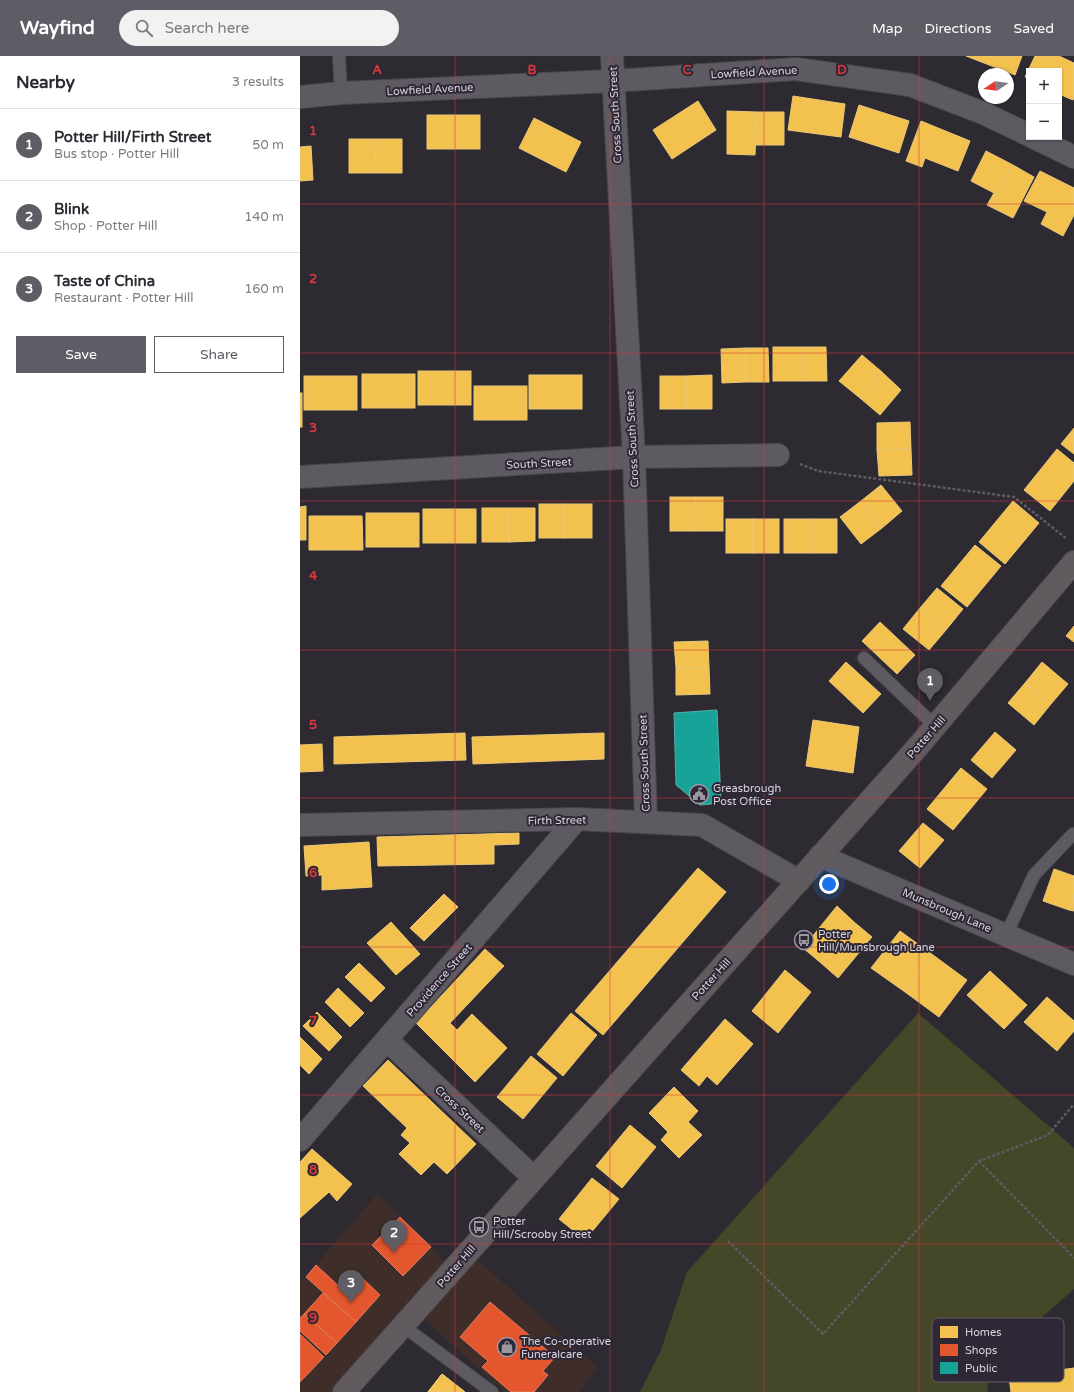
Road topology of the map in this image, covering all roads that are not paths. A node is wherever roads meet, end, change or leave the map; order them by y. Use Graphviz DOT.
graph roads {
  1 [pos="340,56"];
  2 [pos="612,56"];
  3 [pos="613,81"];
  4 [pos="342,93"];
  5 [pos="300,97"];
  6 [pos="1026,134"];
  7 [pos="1038,140"];
  8 [pos="1074,157"];
  9 [pos="778,455"];
  10 [pos="634,457"];
  11 [pos="300,477"];
  12 [pos="1074,562"];
  13 [pos="864,658"];
  14 [pos="935,726"];
  15 [pos="577,819"];
  16 [pos="646,822"];
  17 [pos="300,825"];
  18 [pos="1073,834"];
  19 [pos="820,856"];
  20 [pos="799,881"];
  21 [pos="1006,935"];
  22 [pos="1074,964"];
  23 [pos="386,1040"];
  24 [pos="300,1140"];
  25 [pos="534,1178"];
  26 [pos="403,1326"];
  27 [pos="344,1392"];
  28 [pos="492,1392"];
  1 -- 4 [label="lane"];
  2 -- 3 [label="street, Cross South Street"];
  3 -- 4 [label="street, Lowfield Avenue"];
  3 -- 6 [label="street, Lowfield Avenue"];
  3 -- 10 [label="street, Cross South Street"];
  4 -- 5 [label="street, Lowfield Avenue"];
  7 -- 8 [label="street"];
  9 -- 10 [label="street, South Street"];
  10 -- 11 [label="street, South Street"];
  10 -- 16 [label="street, Cross South Street"];
  12 -- 14 [label="main road, Potter Hill"];
  13 -- 14 [label="lane"];
  14 -- 19 [label="main road, Potter Hill"];
  15 -- 16 [label="street, Firth Street"];
  15 -- 17 [label="street, Firth Street"];
  15 -- 23 [label="street, Providence Street"];
  16 -- 20 [label="street, Firth Street"];
  18 -- 21 [label="lane"];
  19 -- 20 [label="main road, Potter Hill"];
  19 -- 21 [label="street, Munsbrough Lane"];
  20 -- 25 [label="main road, Potter Hill"];
  21 -- 22 [label="street, Munsbrough Lane"];
  23 -- 24 [label="street, Providence Street"];
  23 -- 25 [label="street, Cross Street"];
  25 -- 26 [label="main road, Potter Hill"];
  26 -- 27 [label="main road, Potter Hill"];
  26 -- 28 [label="lane"];
}
